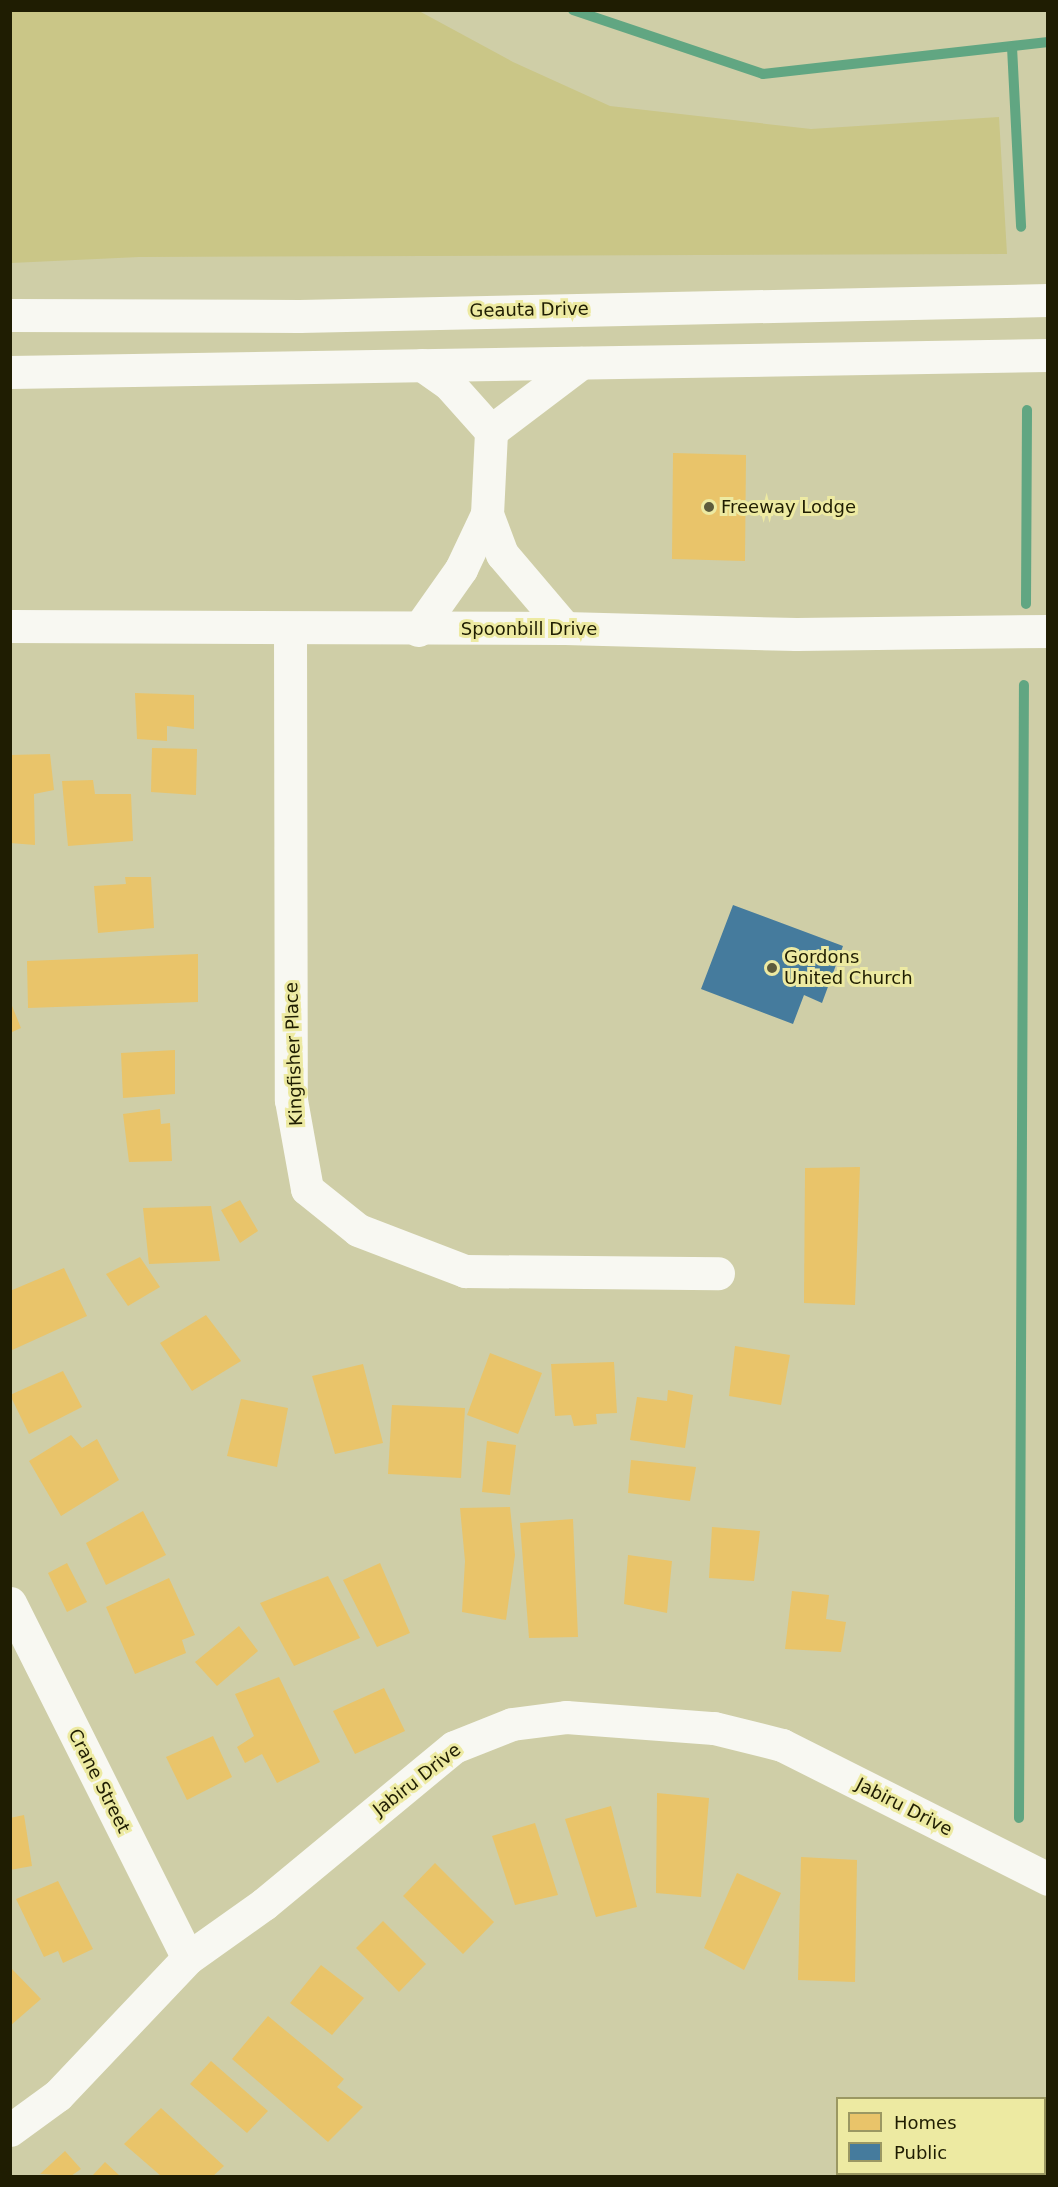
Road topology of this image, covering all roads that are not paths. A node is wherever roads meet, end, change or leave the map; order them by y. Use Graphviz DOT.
graph roads {
  1 [pos="1047,300"];
  2 [pos="10,315"];
  3 [pos="1047,355"];
  4 [pos="580,363"];
  5 [pos="422,365"];
  6 [pos="10,372"];
  7 [pos="491,431"];
  8 [pos="487,514"];
  9 [pos="10,626"];
  10 [pos="565,628"];
  11 [pos="291,629"];
  12 [pos="418,630"];
  13 [pos="1047,631"];
  14 [pos="718,1273"];
  15 [pos="10,1603"];
  16 [pos="1047,1879"];
  17 [pos="188,1958"];
  18 [pos="10,2130"];
  1 -- 2 [label="street, Geauta Drive"];
  3 -- 4 [label="street"];
  4 -- 5 [label="street"];
  4 -- 7 [label="street"];
  5 -- 6 [label="street"];
  5 -- 7 [label="street"];
  7 -- 8 [label="street"];
  8 -- 10 [label="street"];
  8 -- 12 [label="street"];
  9 -- 11 [label="street, Spoonbill Drive"];
  10 -- 12 [label="street, Spoonbill Drive"];
  10 -- 13 [label="street, Spoonbill Drive"];
  11 -- 12 [label="street, Spoonbill Drive"];
  11 -- 14 [label="street, Kingfisher Place"];
  15 -- 17 [label="street, Crane Street"];
  16 -- 17 [label="street, Jabiru Drive"];
  17 -- 18 [label="street, Jabiru Drive"];
}
